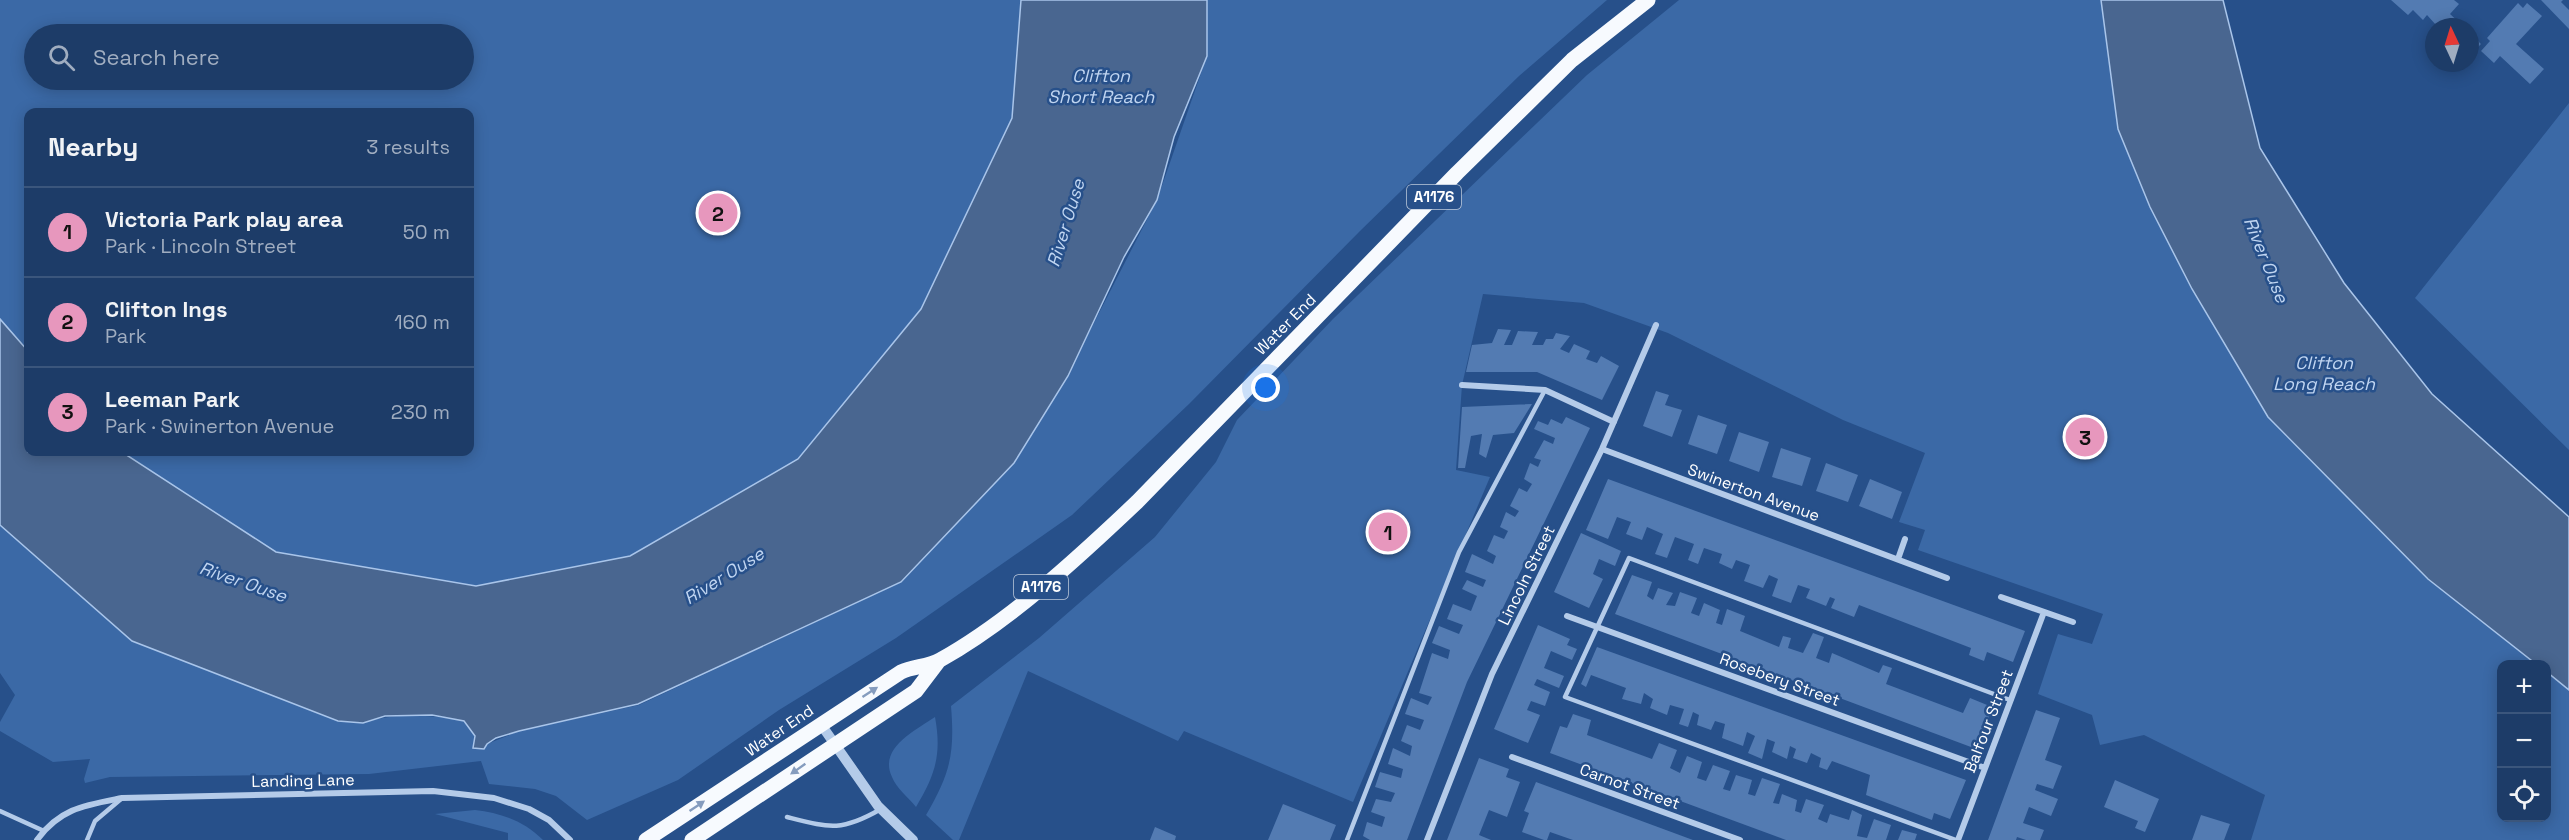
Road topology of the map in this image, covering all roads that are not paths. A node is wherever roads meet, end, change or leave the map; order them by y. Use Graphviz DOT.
graph roads {
  1 [pos="1648,0"];
  2 [pos="1656,325"];
  3 [pos="1462,385"];
  4 [pos="1545,390"];
  5 [pos="1614,422"];
  6 [pos="1602,449"];
  7 [pos="1905,539"];
  8 [pos="1898,560"];
  9 [pos="1947,578"];
  10 [pos="2001,597"];
  11 [pos="2044,612"];
  12 [pos="1567,616"];
  13 [pos="2073,622"];
  14 [pos="1596,627"];
  15 [pos="938,662"];
  16 [pos="2010,700"];
  17 [pos="820,723"];
  18 [pos="834,745"];
  19 [pos="1512,757"];
  20 [pos="1985,768"];
  21 [pos="122,798"];
  22 [pos="881,809"];
  23 [pos="0,811"];
  24 [pos="787,817"];
  25 [pos="44,831"];
  26 [pos="37,840"];
  27 [pos="87,840"];
  28 [pos="570,840"];
  29 [pos="646,840"];
  30 [pos="692,840"];
  31 [pos="913,840"];
  32 [pos="1347,840"];
  33 [pos="1427,840"];
  34 [pos="1740,840"];
  35 [pos="1957,840"];
  1 -- 15 [label="main road, Water End / A1176"];
  2 -- 5 [label="street, Lincoln Street"];
  3 -- 4 [label="street"];
  4 -- 5 [label="street"];
  4 -- 32 [label="lane"];
  5 -- 6 [label="street, Lincoln Street"];
  6 -- 8 [label="street, Swinerton Avenue"];
  6 -- 33 [label="street, Lincoln Street"];
  7 -- 8 [label="street"];
  8 -- 9 [label="street, Swinerton Avenue"];
  10 -- 11 [label="street"];
  11 -- 13 [label="street"];
  11 -- 16 [label="street, Balfour Street"];
  12 -- 14 [label="street, Rosebery Street"];
  14 -- 16 [label="lane"];
  14 -- 20 [label="street, Rosebery Street"];
  14 -- 35 [label="lane"];
  17 -- 15 [label="main road, Water End / A1176, one-way"];
  15 -- 18 [label="main road, Water End / A1176"];
  16 -- 20 [label="street, Balfour Street"];
  17 -- 18 [label="street"];
  29 -- 17 [label="main road, Water End / A1176, one-way"];
  18 -- 22 [label="street"];
  18 -- 30 [label="main road, Water End / A1176, one-way"];
  19 -- 34 [label="street, Carnot Street"];
  20 -- 35 [label="street, Balfour Street"];
  21 -- 25 [label="street, Landing Lane"];
  21 -- 27 [label="lane"];
  21 -- 28 [label="street, Landing Lane"];
  22 -- 24 [label="lane"];
  22 -- 31 [label="street"];
  23 -- 25 [label="lane"];
  25 -- 26 [label="street, Landing Lane"];
}
